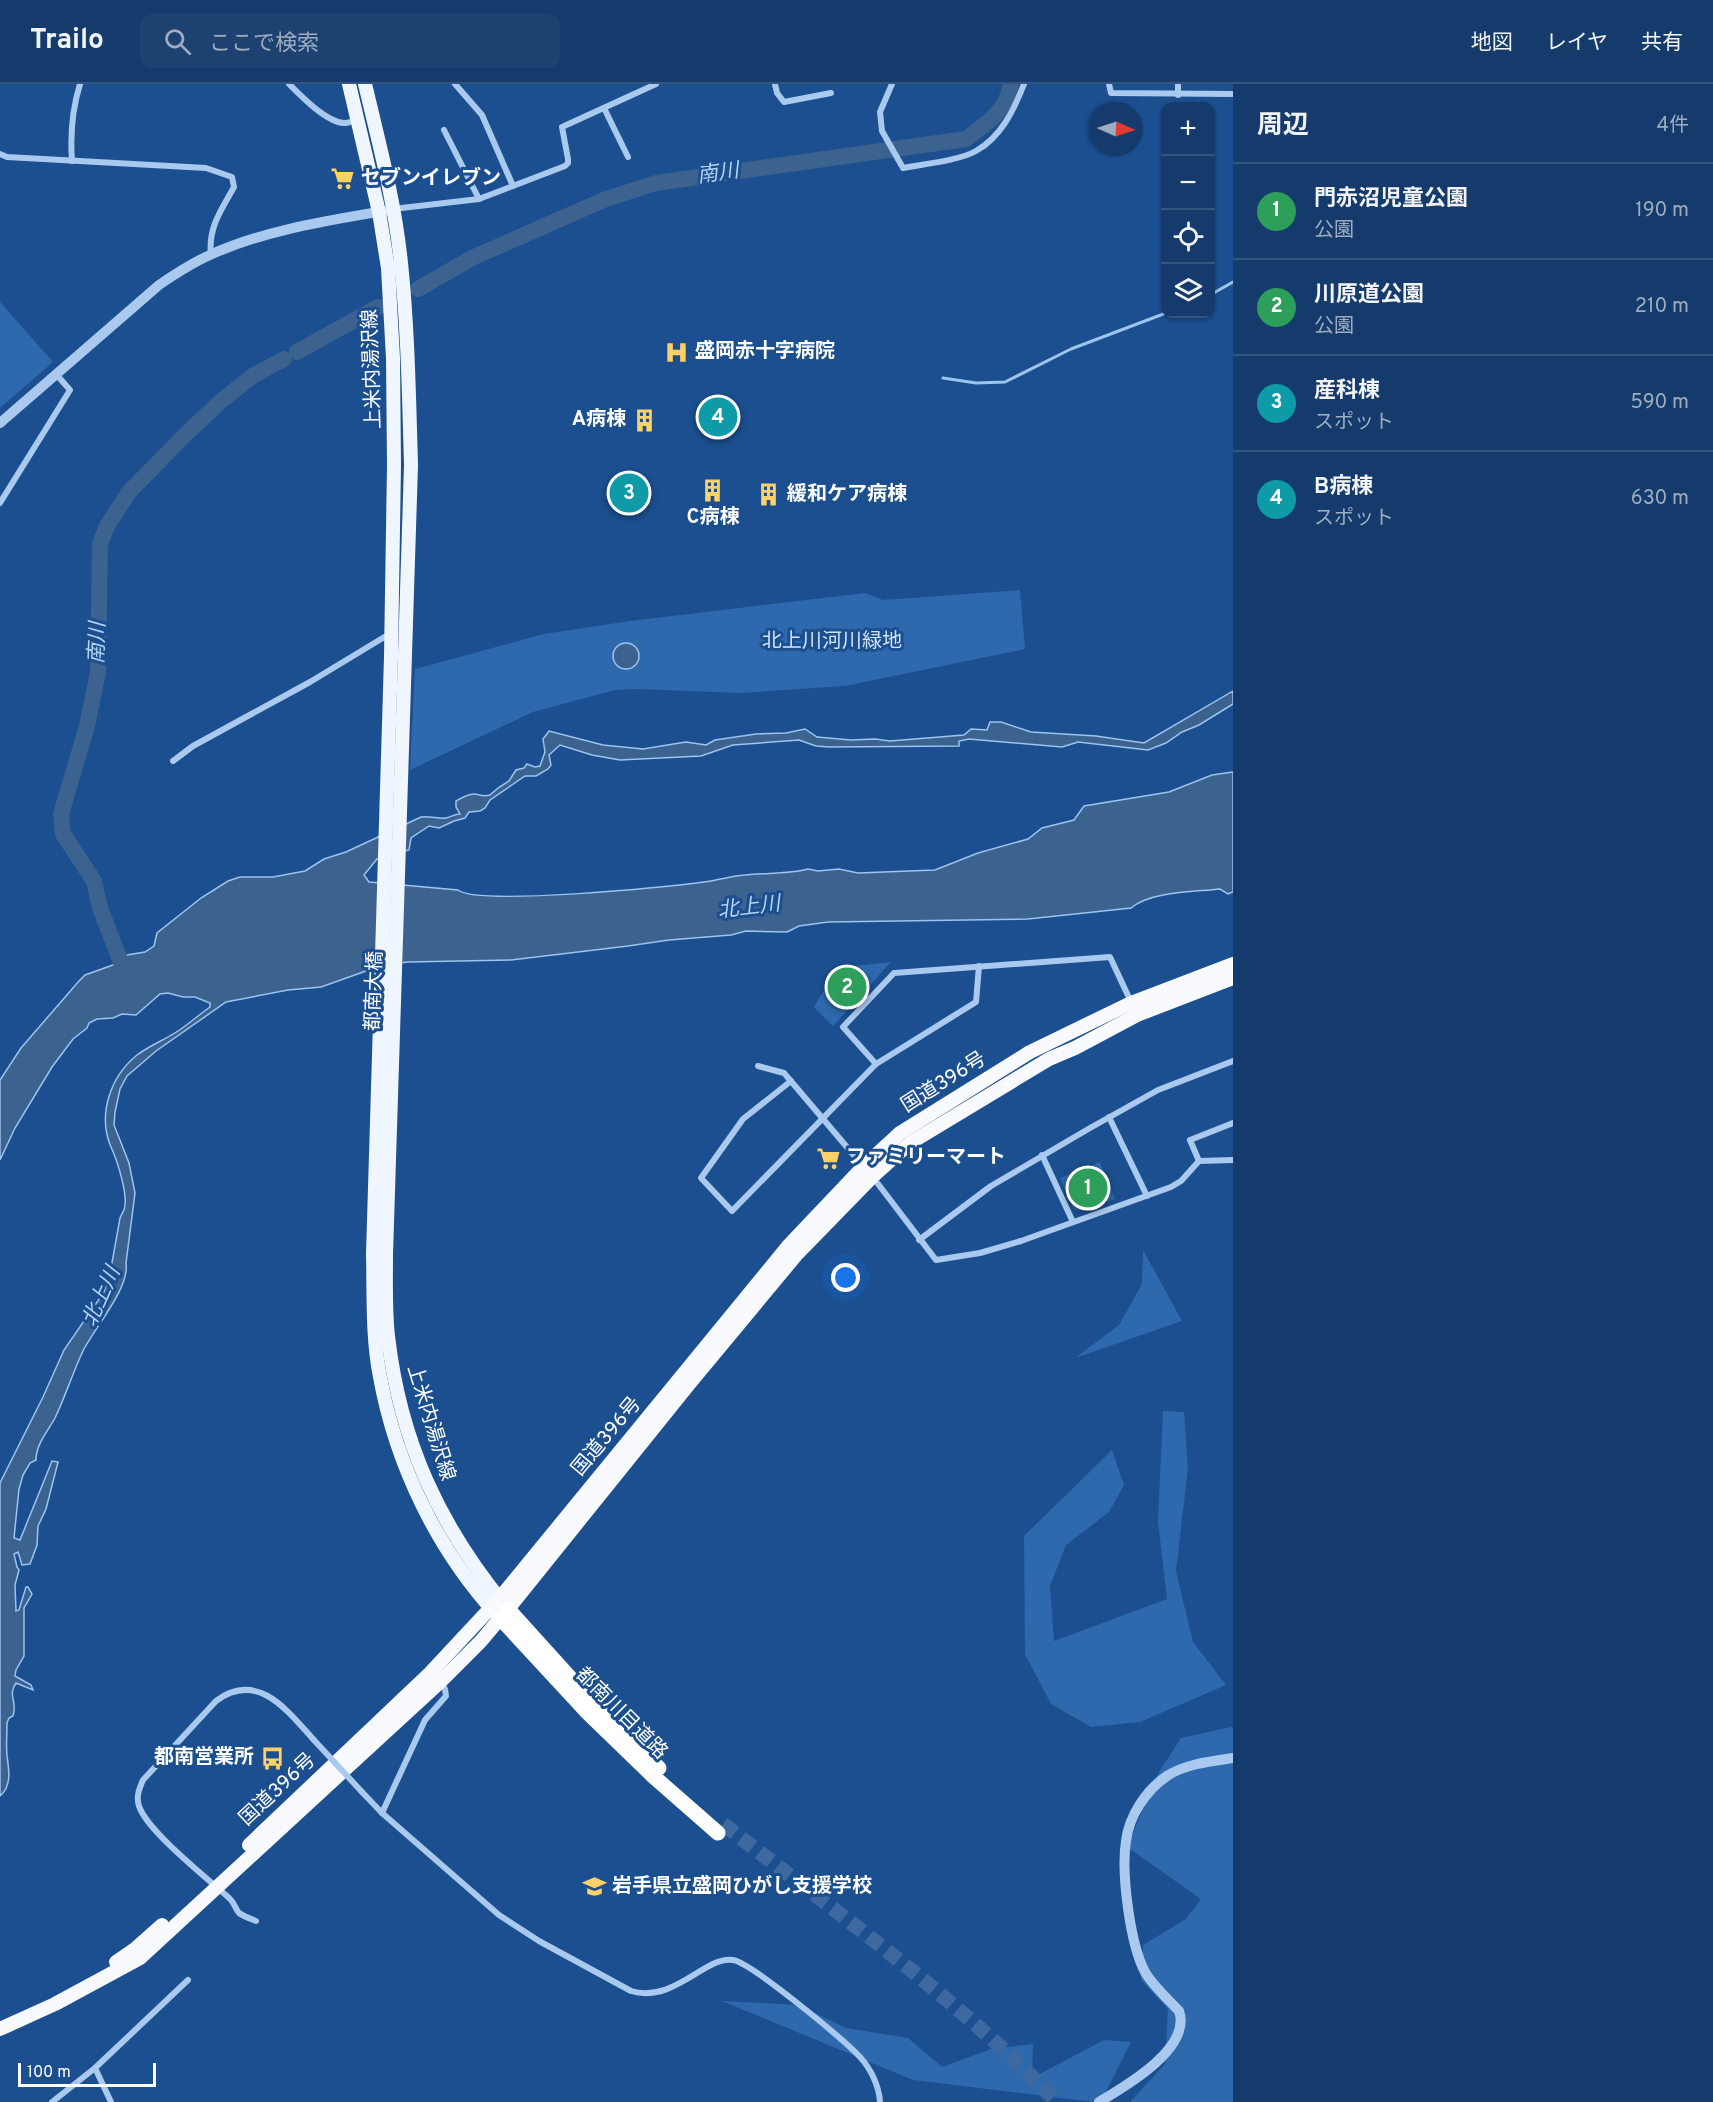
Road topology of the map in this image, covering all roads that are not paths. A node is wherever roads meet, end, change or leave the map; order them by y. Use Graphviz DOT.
graph roads {
  1 [pos="80,84"];
  2 [pos="289,84"];
  3 [pos="349,84"];
  4 [pos="365,84"];
  5 [pos="455,84"];
  6 [pos="654,84"];
  7 [pos="775,84"];
  8 [pos="892,84"];
  9 [pos="1024,84"];
  10 [pos="1109,84"];
  11 [pos="1178,84"];
  12 [pos="1232,84"];
  13 [pos="831,93"];
  14 [pos="1233,94"];
  15 [pos="1178,95"];
  16 [pos="604,108"];
  17 [pos="358,120"];
  18 [pos="444,130"];
  19 [pos="0,154"];
  20 [pos="628,158"];
  21 [pos="72,161"];
  22 [pos="513,186"];
  23 [pos="479,199"];
  24 [pos="393,209"];
  25 [pos="379,212"];
  26 [pos="211,254"];
  27 [pos="56,374"];
  28 [pos="0,423"];
  29 [pos="0,503"];
  30 [pos="391,632"];
  31 [pos="404,650"];
  32 [pos="391,657"];
  33 [pos="173,761"];
  34 [pos="1233,964"];
  35 [pos="979,966"];
  36 [pos="1233,978"];
  37 [pos="1134,1009"];
  38 [pos="1233,1060"];
  39 [pos="876,1064"];
  40 [pos="758,1066"];
  41 [pos="791,1081"];
  42 [pos="1109,1117"];
  43 [pos="823,1119"];
  44 [pos="1233,1123"];
  45 [pos="1042,1155"];
  46 [pos="1233,1160"];
  47 [pos="1199,1161"];
  48 [pos="868,1172"];
  49 [pos="1147,1196"];
  50 [pos="1073,1222"];
  51 [pos="920,1240"];
  52 [pos="381,1335"];
  53 [pos="500,1609"];
  54 [pos="435,1678"];
  55 [pos="1233,1758"];
  56 [pos="382,1813"];
  57 [pos="721,1828"];
  58 [pos="213,1885"];
  59 [pos="256,1921"];
  60 [pos="188,1980"];
  61 [pos="0,2029"];
  62 [pos="95,2068"];
  63 [pos="52,2102"];
  64 [pos="111,2102"];
  65 [pos="880,2102"];
  66 [pos="1100,2102"];
  1 -- 21 [label="street"];
  2 -- 17 [label="street"];
  3 -- 17 [label="main road, 上米内湯沢線"];
  4 -- 24 [label="main road, 上米内湯沢線"];
  5 -- 22 [label="street"];
  6 -- 16 [label="street"];
  7 -- 13 [label="street"];
  8 -- 9 [label="street"];
  10 -- 15 [label="street"];
  11 -- 15 [label="street"];
  12 -- 14 [label="street"];
  14 -- 15 [label="street"];
  16 -- 20 [label="street"];
  16 -- 22 [label="street"];
  17 -- 25 [label="main road, 上米内湯沢線"];
  18 -- 23 [label="street"];
  19 -- 21 [label="street"];
  21 -- 26 [label="street"];
  22 -- 23 [label="street"];
  23 -- 24 [label="street"];
  24 -- 25 [label="street"];
  24 -- 31 [label="main road, 上米内湯沢線"];
  25 -- 26 [label="street"];
  25 -- 30 [label="main road, 上米内湯沢線"];
  26 -- 27 [label="street"];
  27 -- 28 [label="street"];
  27 -- 29 [label="street"];
  30 -- 32 [label="main road, 上米内湯沢線"];
  30 -- 33 [label="street"];
  31 -- 52 [label="main road, 都南大橋"];
  32 -- 52 [label="main road, 都南大橋"];
  34 -- 37 [label="highway, 国道396号"];
  35 -- 37 [label="street"];
  35 -- 39 [label="street"];
  35 -- 39 [label="street"];
  36 -- 37 [label="highway, 国道396号"];
  37 -- 48 [label="highway, 国道396号"];
  38 -- 42 [label="street"];
  39 -- 43 [label="street"];
  40 -- 41 [label="street"];
  41 -- 43 [label="street"];
  41 -- 43 [label="street"];
  42 -- 45 [label="street"];
  42 -- 49 [label="street"];
  43 -- 48 [label="street"];
  44 -- 47 [label="street"];
  45 -- 50 [label="street"];
  45 -- 51 [label="street"];
  46 -- 47 [label="street"];
  47 -- 49 [label="street"];
  48 -- 51 [label="street"];
  48 -- 53 [label="highway, 国道396号"];
  49 -- 50 [label="street"];
  50 -- 51 [label="street"];
  52 -- 53 [label="main road, 上米内湯沢線"];
  53 -- 54 [label="highway, 国道396号"];
  53 -- 57 [label="highway, 都南川目道路"];
  54 -- 56 [label="street"];
  54 -- 58 [label="highway, 国道396号"];
  55 -- 66 [label="street"];
  56 -- 58 [label="street, bridge"];
  56 -- 65 [label="street"];
  58 -- 59 [label="street"];
  58 -- 61 [label="highway, 国道396号"];
  60 -- 62 [label="street"];
  62 -- 63 [label="street"];
  62 -- 64 [label="street"];
}
